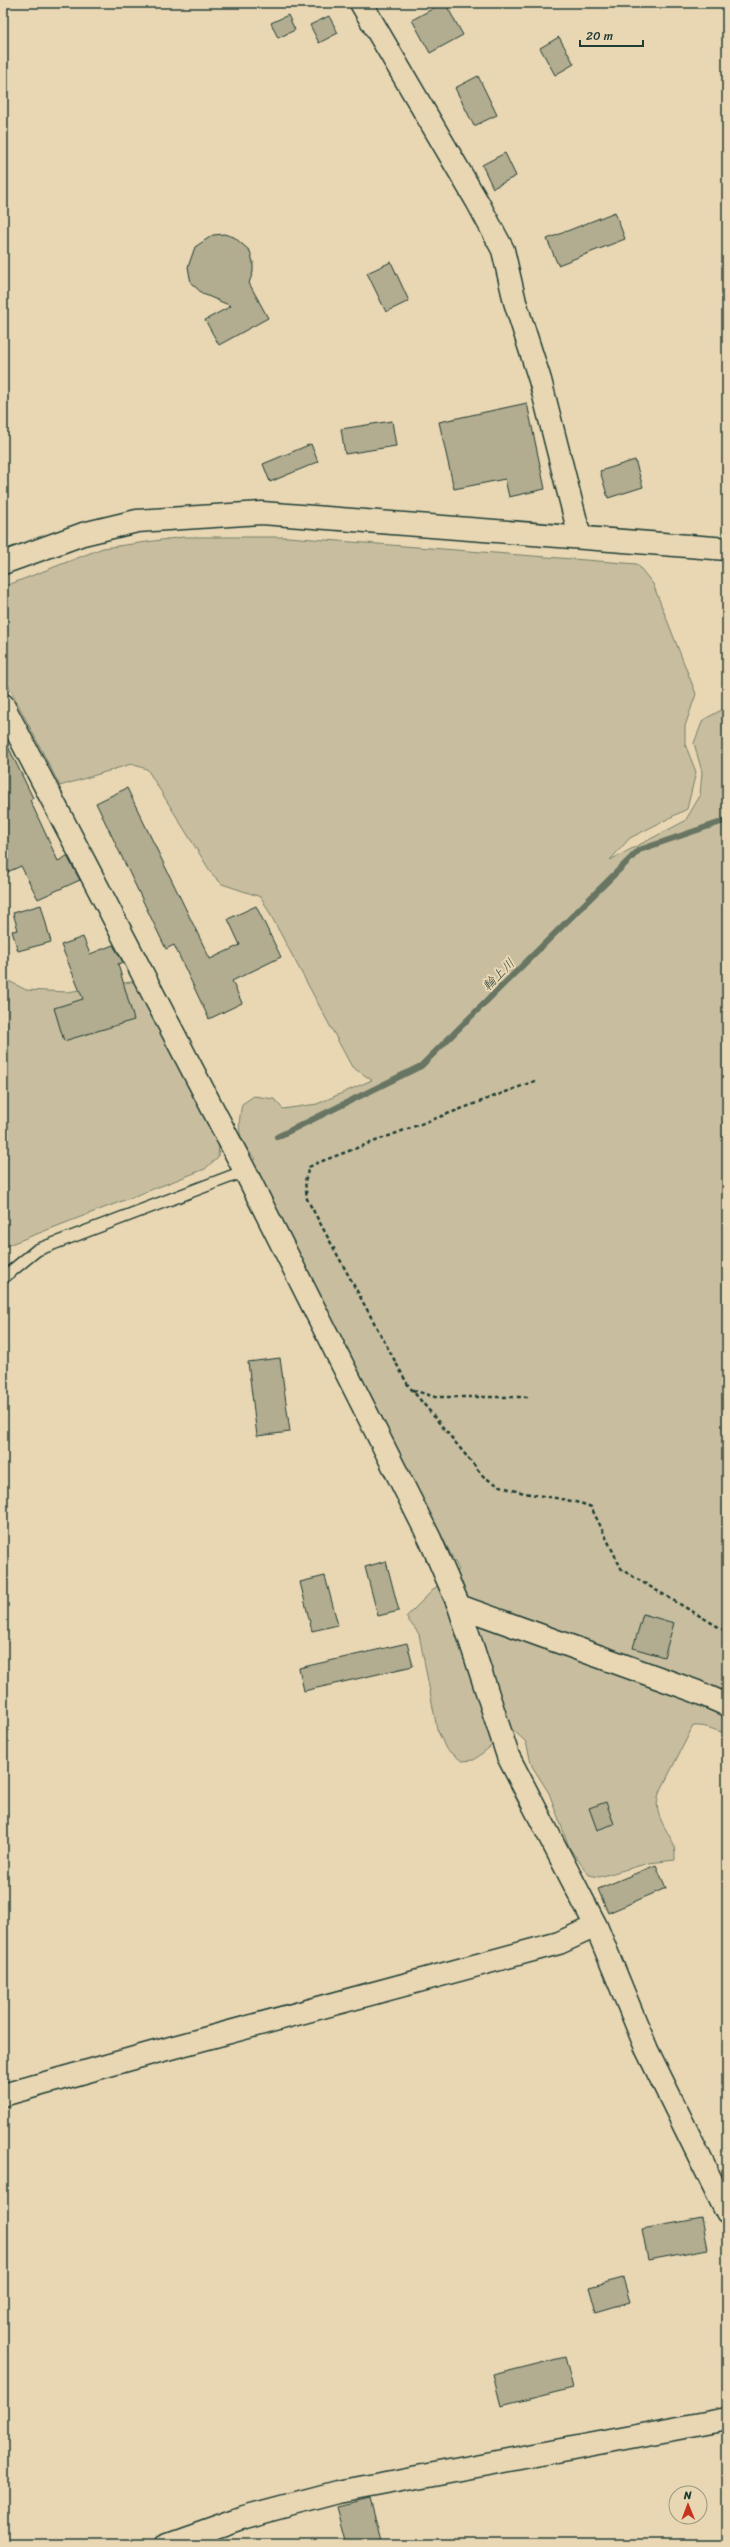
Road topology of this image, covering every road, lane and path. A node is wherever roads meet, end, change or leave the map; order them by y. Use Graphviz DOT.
graph roads {
  1 [pos="361,3"];
  2 [pos="580,537"];
  3 [pos="727,549"];
  4 [pos="3,563"];
  5 [pos="3,705"];
  6 [pos="535,1081"];
  7 [pos="245,1171"];
  8 [pos="3,1278"];
  9 [pos="412,1390"];
  10 [pos="529,1397"];
  11 [pos="459,1606"];
  12 [pos="727,1632"];
  13 [pos="727,1705"];
  14 [pos="596,1926"];
  15 [pos="3,2095"];
  16 [pos="727,2213"];
  17 [pos="727,2419"];
  18 [pos="168,2544"];
  1 -- 2 [label="street"];
  2 -- 3 [label="street"];
  2 -- 4 [label="street"];
  5 -- 7 [label="street"];
  6 -- 9 [label="path"];
  7 -- 8 [label="lane"];
  7 -- 11 [label="street"];
  9 -- 10 [label="path"];
  9 -- 12 [label="path"];
  11 -- 13 [label="street"];
  11 -- 14 [label="street"];
  14 -- 15 [label="street"];
  14 -- 16 [label="street"];
  17 -- 18 [label="street"];
}
